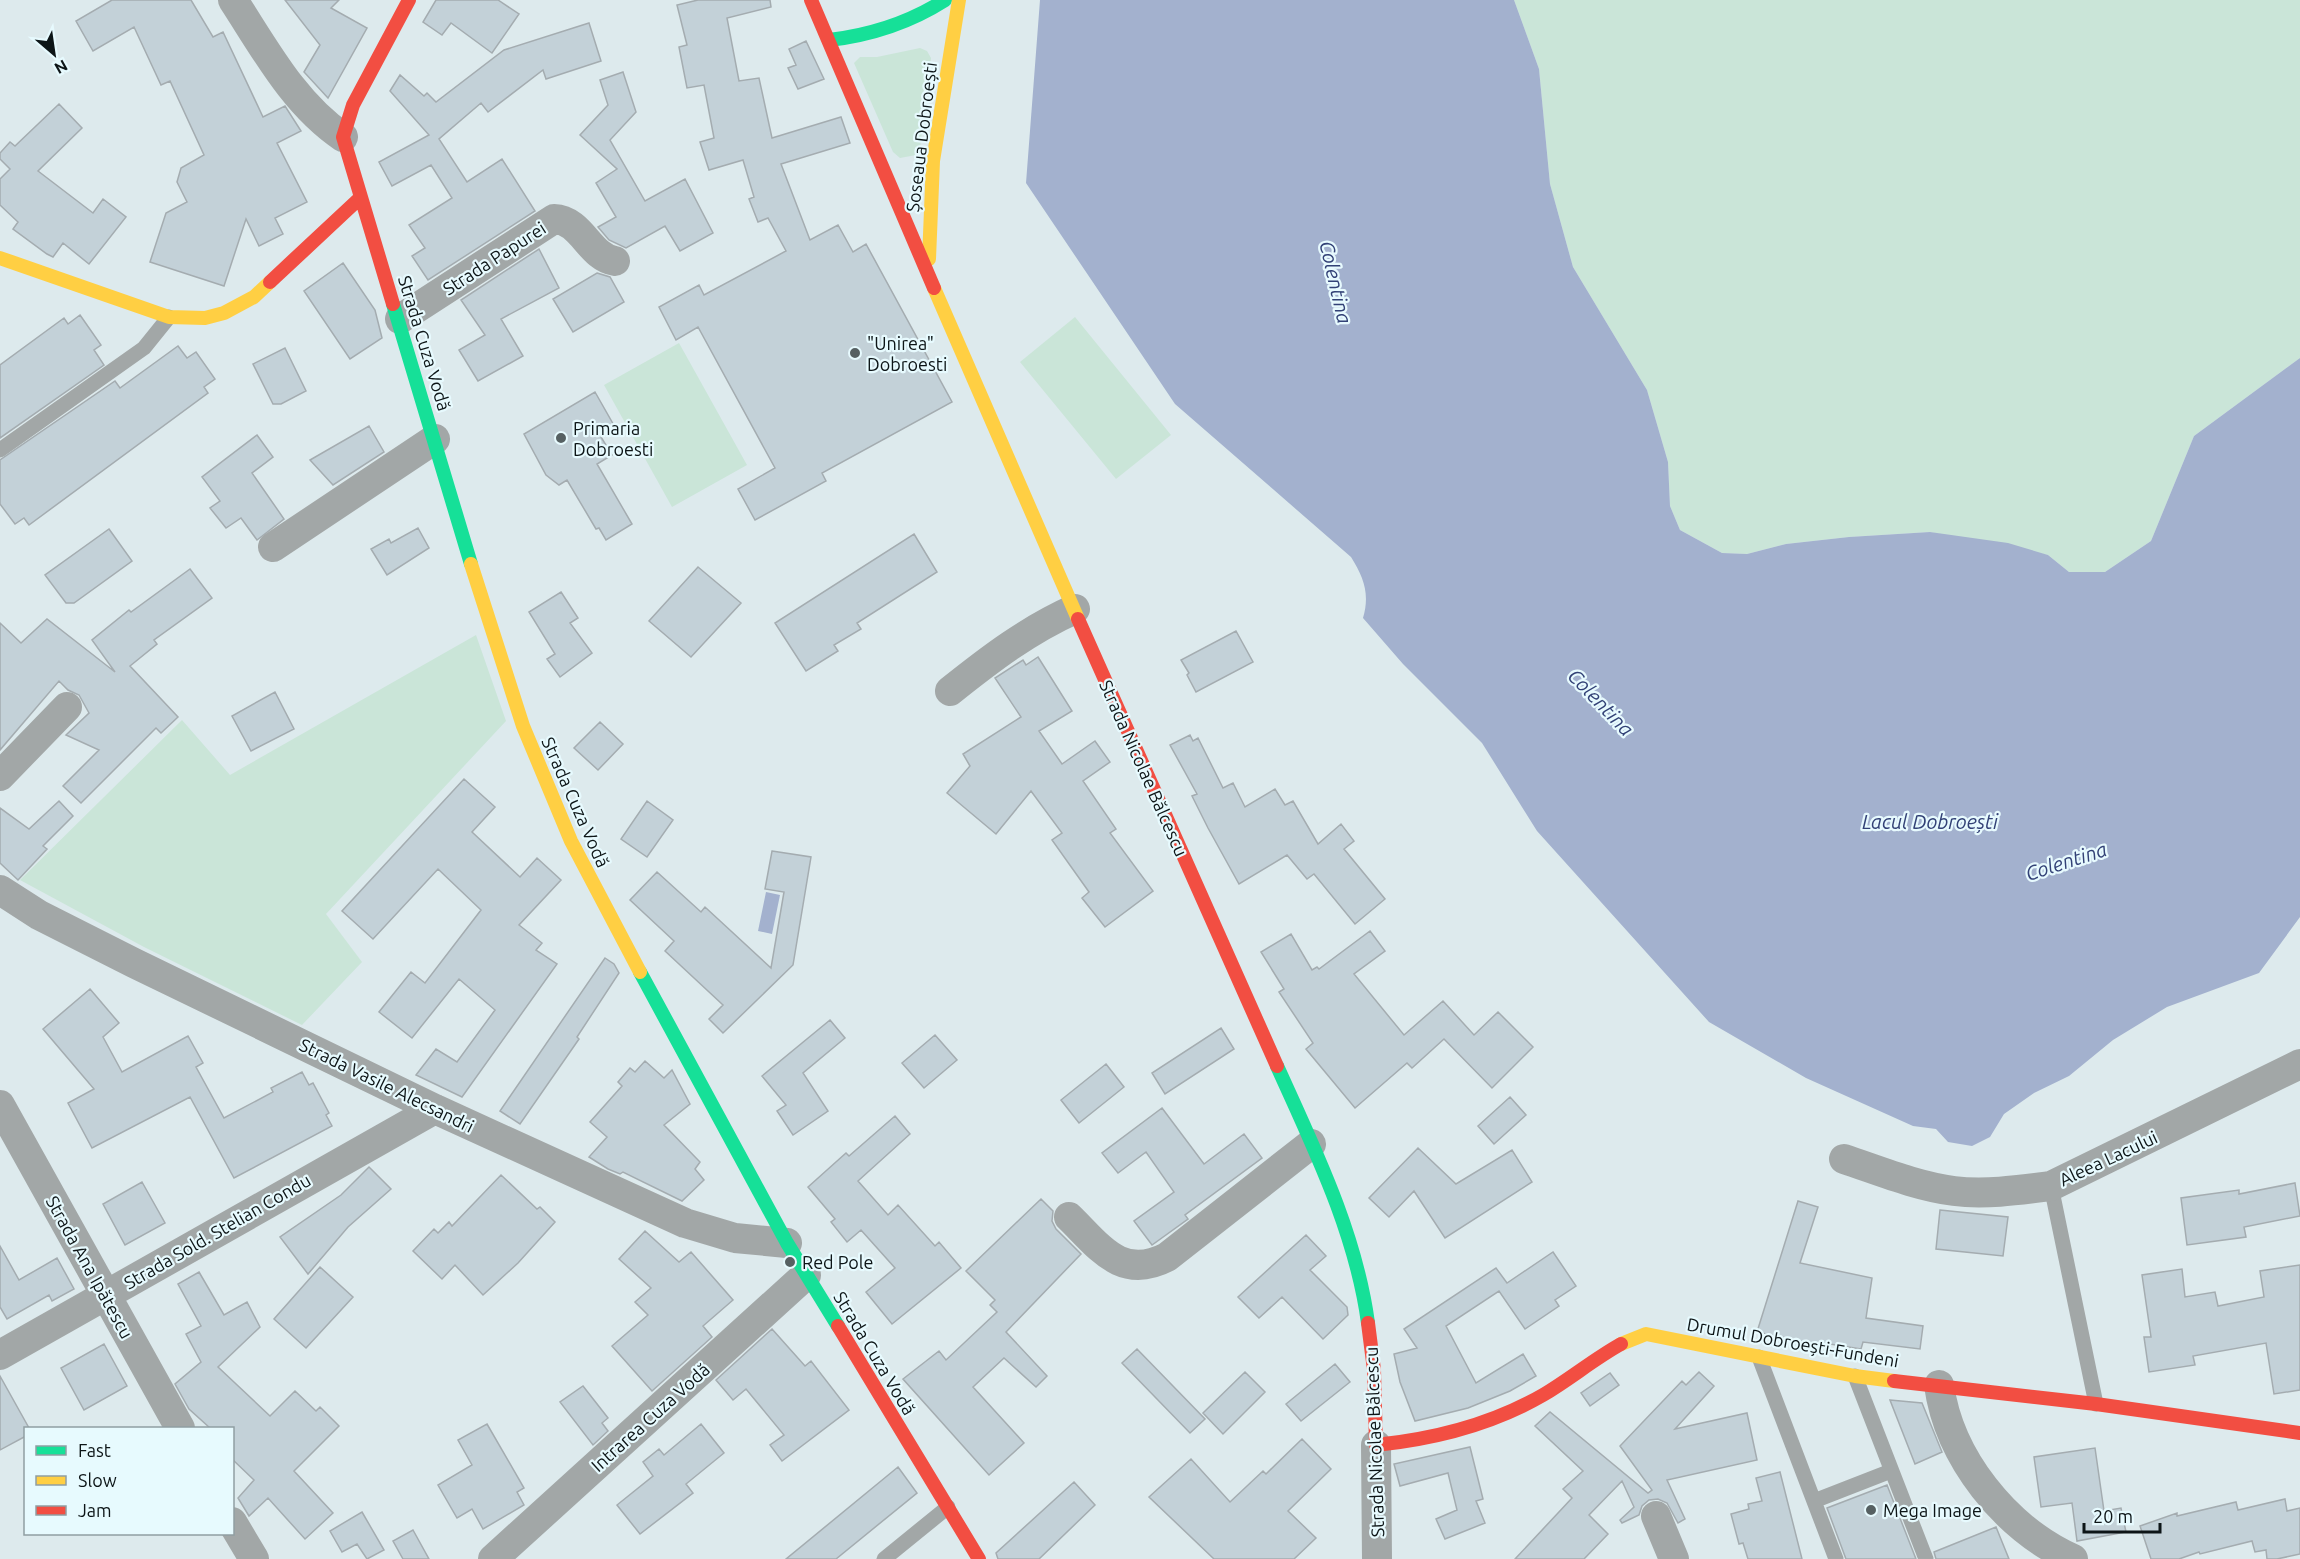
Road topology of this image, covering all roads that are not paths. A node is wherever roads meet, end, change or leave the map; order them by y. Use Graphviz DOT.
graph roads {
  1 [pos="233,0"];
  2 [pos="409,0"];
  3 [pos="811,0"];
  4 [pos="945,0"];
  5 [pos="959,0"];
  6 [pos="829,40"];
  7 [pos="343,137"];
  8 [pos="361,197"];
  9 [pos="0,258"];
  10 [pos="615,261"];
  11 [pos="930,279"];
  12 [pos="169,317"];
  13 [pos="400,320"];
  14 [pos="435,439"];
  15 [pos="0,450"];
  16 [pos="273,547"];
  17 [pos="1074,609"];
  18 [pos="950,691"];
  19 [pos="67,707"];
  20 [pos="0,776"];
  21 [pos="0,890"];
  22 [pos="2300,1064"];
  23 [pos="0,1106"];
  24 [pos="435,1109"];
  25 [pos="1311,1144"];
  26 [pos="1844,1159"];
  27 [pos="2051,1186"];
  28 [pos="1069,1217"];
  29 [pos="788,1243"];
  30 [pos="806,1275"];
  31 [pos="105,1295"];
  32 [pos="0,1354"];
  33 [pos="1759,1357"];
  34 [pos="1855,1376"];
  35 [pos="1939,1385"];
  36 [pos="2096,1404"];
  37 [pos="179,1427"];
  38 [pos="2300,1433"];
  39 [pos="1376,1445"];
  40 [pos="1891,1471"];
  41 [pos="1814,1501"];
  42 [pos="948,1507"];
  43 [pos="1656,1516"];
  44 [pos="234,1525"];
  45 [pos="254,1559"];
  46 [pos="494,1559"];
  47 [pos="884,1559"];
  48 [pos="979,1559"];
  49 [pos="1377,1559"];
  50 [pos="1674,1559"];
  51 [pos="1836,1559"];
  52 [pos="1926,1559"];
  53 [pos="2073,1559"];
  1 -- 7 [label="street"];
  2 -- 7 [label="street"];
  3 -- 6 [label="street, Strada Nicolae Bălcescu"];
  4 -- 6 [label="street"];
  5 -- 11 [label="street, Șoseaua Dobroești"];
  6 -- 11 [label="street, Strada Nicolae Bălcescu"];
  7 -- 8 [label="street, Strada Cuza Vodă"];
  8 -- 12 [label="street"];
  8 -- 13 [label="street, Strada Cuza Vodă"];
  9 -- 12 [label="street"];
  10 -- 13 [label="street, Strada Papurei"];
  11 -- 17 [label="street, Strada Nicolae Bălcescu"];
  12 -- 15 [label="lane"];
  13 -- 14 [label="street, Strada Cuza Vodă"];
  14 -- 16 [label="street"];
  14 -- 29 [label="street, Strada Cuza Vodă"];
  17 -- 18 [label="street"];
  17 -- 25 [label="street, Strada Nicolae Bălcescu"];
  19 -- 20 [label="street"];
  21 -- 24 [label="street, Strada Vasile Alecsandri"];
  22 -- 27 [label="street, Aleea Lacului"];
  23 -- 31 [label="street, Strada Ana Ipătescu"];
  24 -- 29 [label="street, Strada Vasile Alecsandri"];
  24 -- 31 [label="street, Strada Sold. Stelian Condu"];
  25 -- 28 [label="street"];
  25 -- 39 [label="street, Strada Nicolae Bălcescu"];
  26 -- 27 [label="street"];
  27 -- 36 [label="lane, Aleea Lacului"];
  29 -- 30 [label="street, Strada Cuza Vodă"];
  30 -- 42 [label="street, Strada Cuza Vodă"];
  30 -- 46 [label="street, Intrarea Cuza Vodă"];
  31 -- 32 [label="street, Strada Sold. Stelian Condu"];
  31 -- 37 [label="street, Strada Ana Ipătescu"];
  33 -- 34 [label="street, Drumul Dobroești-Fundeni"];
  33 -- 39 [label="street, Drumul Dobroești-Fundeni"];
  33 -- 41 [label="lane"];
  34 -- 35 [label="street, Drumul Dobroești-Fundeni"];
  34 -- 40 [label="lane"];
  35 -- 36 [label="street, Drumul Dobroești-Fundeni"];
  35 -- 53 [label="street"];
  36 -- 38 [label="street, Drumul Dobroești-Fundeni"];
  39 -- 49 [label="street, Strada Nicolae Bălcescu"];
  40 -- 41 [label="lane"];
  40 -- 52 [label="lane"];
  41 -- 51 [label="lane"];
  42 -- 47 [label="lane"];
  42 -- 48 [label="street, Strada Cuza Vodă"];
  43 -- 50 [label="street"];
  44 -- 45 [label="street"];
}
